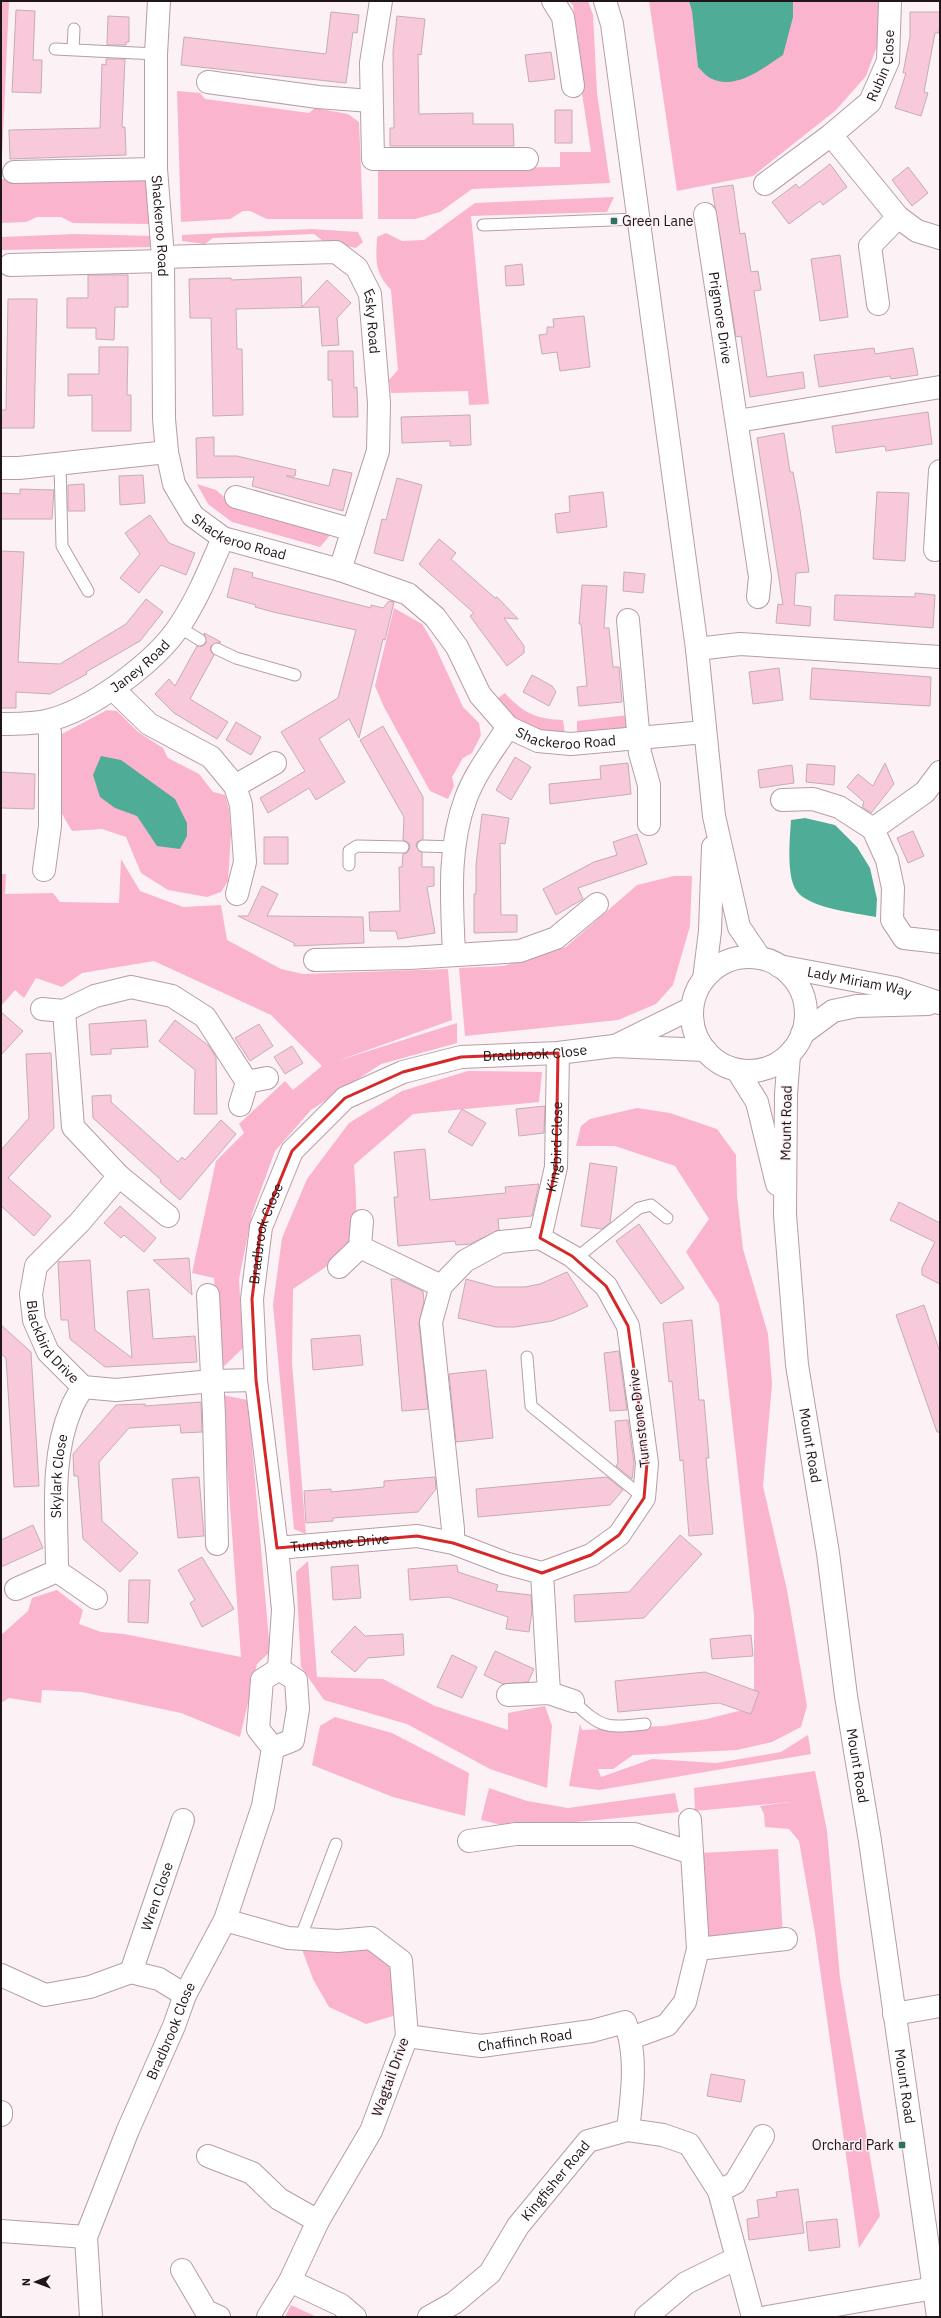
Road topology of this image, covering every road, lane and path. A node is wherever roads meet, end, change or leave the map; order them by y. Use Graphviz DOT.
graph roads {
  1 [pos="159,1"];
  2 [pos="381,1"];
  3 [pos="553,1"];
  4 [pos="605,1"];
  5 [pos="615,1"];
  6 [pos="890,1"];
  7 [pos="612,24"];
  8 [pos="74,29"];
  9 [pos="55,49"];
  10 [pos="73,50"];
  11 [pos="156,54"];
  12 [pos="208,82"];
  13 [pos="573,86"];
  14 [pos="371,101"];
  15 [pos="831,135"];
  16 [pos="527,159"];
  17 [pos="156,169"];
  18 [pos="14,172"];
  19 [pos="765,184"];
  20 [pos="705,214"];
  21 [pos="898,217"];
  22 [pos="637,219"];
  23 [pos="483,225"];
  24 [pos="940,238"];
  25 [pos="163,259"];
  26 [pos="10,265"];
  27 [pos="878,304"];
  28 [pos="940,387"];
  29 [pos="738,421"];
  30 [pos="167,452"];
  31 [pos="60,463"];
  32 [pos="1,468"];
  33 [pos="940,471"];
  34 [pos="236,498"];
  35 [pos="353,530"];
  36 [pos="223,538"];
  37 [pos="935,550"];
  38 [pos="340,570"];
  39 [pos="88,591"];
  40 [pos="758,597"];
  41 [pos="628,620"];
  42 [pos="179,627"];
  43 [pos="200,640"];
  44 [pos="217,649"];
  45 [pos="697,650"];
  46 [pos="940,658"];
  47 [pos="295,675"];
  48 [pos="113,689"];
  49 [pos="47,721"];
  50 [pos="1,724"];
  51 [pos="508,727"];
  52 [pos="705,732"];
  53 [pos="639,740"];
  54 [pos="275,763"];
  55 [pos="940,775"];
  56 [pos="235,786"];
  57 [pos="782,800"];
  58 [pos="714,816"];
  59 [pos="649,824"];
  60 [pos="873,829"];
  61 [pos="422,846"];
  62 [pos="403,847"];
  63 [pos="453,847"];
  64 [pos="349,865"];
  65 [pos="44,870"];
  66 [pos="237,894"];
  67 [pos="597,904"];
  68 [pos="940,942"];
  69 [pos="454,955"];
  70 [pos="315,960"];
  71 [pos="770,962"];
  72 [pos="704,978"];
  73 [pos="939,1003"];
  74 [pos="692,1008"];
  75 [pos="42,1009"];
  76 [pos="64,1011"];
  77 [pos="802,1034"];
  78 [pos="614,1046"];
  79 [pos="705,1050"];
  80 [pos="558,1053"];
  81 [pos="789,1055"];
  82 [pos="737,1070"];
  83 [pos="240,1105"];
  84 [pos="119,1176"];
  85 [pos="785,1214"];
  86 [pos="168,1216"];
  87 [pos="667,1218"];
  88 [pos="362,1221"];
  89 [pos="540,1238"];
  90 [pos="360,1247"];
  91 [pos="575,1259"];
  92 [pos="339,1267"];
  93 [pos="441,1286"];
  94 [pos="208,1295"];
  95 [pos="527,1357"];
  96 [pos="256,1380"];
  97 [pos="212,1381"];
  98 [pos="83,1387"];
  99 [pos="644,1498"];
  100 [pos="452,1543"];
  101 [pos="217,1544"];
  102 [pos="277,1548"];
  103 [pos="57,1571"];
  104 [pos="542,1573"];
  105 [pos="16,1589"];
  106 [pos="96,1598"];
  107 [pos="279,1669"];
  108 [pos="548,1693"];
  109 [pos="508,1695"];
  110 [pos="573,1701"];
  111 [pos="645,1724"];
  112 [pos="274,1748"];
  113 [pos="183,1820"];
  114 [pos="690,1820"];
  115 [pos="468,1840"];
  116 [pos="336,1844"];
  117 [pos="692,1853"];
  118 [pos="225,1920"];
  119 [pos="300,1939"];
  120 [pos="786,1939"];
  121 [pos="698,1949"];
  122 [pos="131,1972"];
  123 [pos="1,1975"];
  124 [pos="185,1995"];
  125 [pos="940,2006"];
  126 [pos="894,2014"];
  127 [pos="407,2036"];
  128 [pos="631,2038"];
  129 [pos="1,2112"];
  130 [pos="1,2115"];
  131 [pos="628,2130"];
  132 [pos="763,2136"];
  133 [pos="208,2156"];
  134 [pos="719,2191"];
  135 [pos="318,2221"];
  136 [pos="1,2231"];
  137 [pos="86,2237"];
  138 [pos="737,2258"];
  139 [pos="182,2270"];
  140 [pos="290,2281"];
  141 [pos="934,2288"];
  142 [pos="91,2317"];
  143 [pos="219,2317"];
  144 [pos="268,2317"];
  145 [pos="355,2317"];
  146 [pos="429,2317"];
  147 [pos="646,2317"];
  148 [pos="753,2317"];
  149 [pos="767,2317"];
  150 [pos="938,2317"];
  1 -- 11 [label="street, Shackeroo Road"];
  2 -- 14 [label="street"];
  3 -- 13 [label="street"];
  4 -- 7 [label="street"];
  5 -- 7 [label="street"];
  6 -- 15 [label="street, Rubin Close"];
  7 -- 22 [label="street"];
  8 -- 10 [label="lane"];
  9 -- 10 [label="lane"];
  10 -- 11 [label="lane"];
  11 -- 17 [label="street, Shackeroo Road"];
  12 -- 14 [label="street"];
  14 -- 16 [label="street"];
  15 -- 19 [label="street, Rubin Close"];
  15 -- 21 [label="street"];
  17 -- 18 [label="street"];
  17 -- 25 [label="street, Shackeroo Road"];
  20 -- 29 [label="street, Prigmore Drive"];
  21 -- 24 [label="street"];
  21 -- 27 [label="street"];
  22 -- 23 [label="lane"];
  22 -- 45 [label="street"];
  25 -- 26 [label="street, Esky Road"];
  25 -- 30 [label="street, Shackeroo Road"];
  25 -- 35 [label="street, Esky Road"];
  28 -- 29 [label="street"];
  29 -- 40 [label="street, Prigmore Drive"];
  30 -- 31 [label="street"];
  30 -- 36 [label="street, Shackeroo Road"];
  31 -- 32 [label="street"];
  31 -- 39 [label="lane"];
  33 -- 37 [label="street"];
  34 -- 35 [label="street"];
  35 -- 38 [label="street, Esky Road"];
  36 -- 38 [label="street, Shackeroo Road"];
  36 -- 42 [label="street, Janey Road"];
  38 -- 51 [label="street, Shackeroo Road"];
  41 -- 53 [label="street"];
  42 -- 43 [label="lane"];
  42 -- 48 [label="street, Janey Road"];
  44 -- 47 [label="lane"];
  45 -- 46 [label="street"];
  45 -- 52 [label="street"];
  48 -- 49 [label="street, Janey Road"];
  48 -- 56 [label="street"];
  49 -- 50 [label="street, Janey Road"];
  49 -- 65 [label="street"];
  51 -- 53 [label="street, Shackeroo Road"];
  51 -- 63 [label="street"];
  52 -- 53 [label="street, Shackeroo Road"];
  52 -- 58 [label="street"];
  53 -- 59 [label="street"];
  54 -- 56 [label="street"];
  55 -- 60 [label="street"];
  56 -- 66 [label="street"];
  57 -- 60 [label="street"];
  58 -- 71 [label="street"];
  58 -- 72 [label="street"];
  60 -- 68 [label="street"];
  61 -- 63 [label="lane"];
  62 -- 64 [label="lane"];
  63 -- 69 [label="street"];
  67 -- 69 [label="street"];
  69 -- 70 [label="street"];
  71 -- 72 [label="street"];
  71 -- 73 [label="street, Lady Miriam Way"];
  71 -- 77 [label="street"];
  72 -- 74 [label="street"];
  73 -- 77 [label="street, Lady Miriam Way"];
  74 -- 78 [label="street, Bradbrook Close"];
  74 -- 79 [label="street"];
  75 -- 76 [label="street"];
  76 -- 83 [label="street"];
  76 -- 84 [label="street"];
  77 -- 81 [label="street"];
  78 -- 79 [label="street, Bradbrook Close"];
  78 -- 80 [label="street, Bradbrook Close"];
  79 -- 82 [label="street"];
  80 -- 89 [label="street, Kingbird Close"];
  80 -- 96 [label="street, Bradbrook Close"];
  81 -- 82 [label="street"];
  81 -- 85 [label="street, Mount Road"];
  82 -- 85 [label="street, Mount Road"];
  84 -- 86 [label="street"];
  84 -- 98 [label="street, Blackbird Drive"];
  85 -- 126 [label="street, Mount Road"];
  87 -- 91 [label="lane"];
  88 -- 90 [label="street"];
  89 -- 91 [label="street, Turnstone Drive"];
  89 -- 93 [label="street"];
  90 -- 92 [label="street"];
  90 -- 93 [label="street"];
  91 -- 99 [label="street, Turnstone Drive"];
  93 -- 100 [label="street"];
  94 -- 97 [label="street"];
  95 -- 99 [label="lane"];
  96 -- 97 [label="street, Blackbird Drive"];
  96 -- 102 [label="street, Bradbrook Close"];
  97 -- 98 [label="street, Blackbird Drive"];
  97 -- 101 [label="street"];
  98 -- 103 [label="street, Skylark Close"];
  99 -- 104 [label="street, Turnstone Drive"];
  100 -- 102 [label="street, Turnstone Drive"];
  100 -- 104 [label="street, Turnstone Drive"];
  102 -- 107 [label="street, Bradbrook Close"];
  103 -- 105 [label="street"];
  103 -- 106 [label="street"];
  104 -- 108 [label="street"];
  107 -- 112 [label="street"];
  107 -- 112 [label="street"];
  108 -- 109 [label="street"];
  108 -- 110 [label="street"];
  110 -- 111 [label="lane"];
  112 -- 118 [label="street, Bradbrook Close"];
  113 -- 122 [label="street, Wren Close"];
  114 -- 117 [label="street"];
  115 -- 117 [label="street"];
  116 -- 119 [label="lane"];
  117 -- 121 [label="street"];
  118 -- 119 [label="street, Wagtail Drive"];
  118 -- 124 [label="street, Bradbrook Close"];
  119 -- 127 [label="street, Wagtail Drive"];
  120 -- 121 [label="street"];
  121 -- 128 [label="street"];
  122 -- 123 [label="street"];
  122 -- 124 [label="street"];
  124 -- 137 [label="street, Bradbrook Close"];
  125 -- 126 [label="street"];
  126 -- 141 [label="street, Mount Road"];
  127 -- 128 [label="street, Chaffinch Road"];
  127 -- 135 [label="street, Wagtail Drive"];
  128 -- 131 [label="street, Chaffinch Road"];
  129 -- 130 [label="street"];
  131 -- 134 [label="street, Kingfisher Road"];
  131 -- 146 [label="street, Kingfisher Road"];
  132 -- 134 [label="street"];
  133 -- 135 [label="street"];
  134 -- 138 [label="street, Kingfisher Road"];
  135 -- 140 [label="street, Wagtail Drive"];
  136 -- 137 [label="street"];
  137 -- 142 [label="street, Bradbrook Close"];
  138 -- 147 [label="street"];
  138 -- 148 [label="street, Kingfisher Road"];
  139 -- 143 [label="street"];
  140 -- 144 [label="street, Wagtail Drive"];
  140 -- 145 [label="street"];
  141 -- 149 [label="street"];
  141 -- 150 [label="street, Mount Road"];
}
